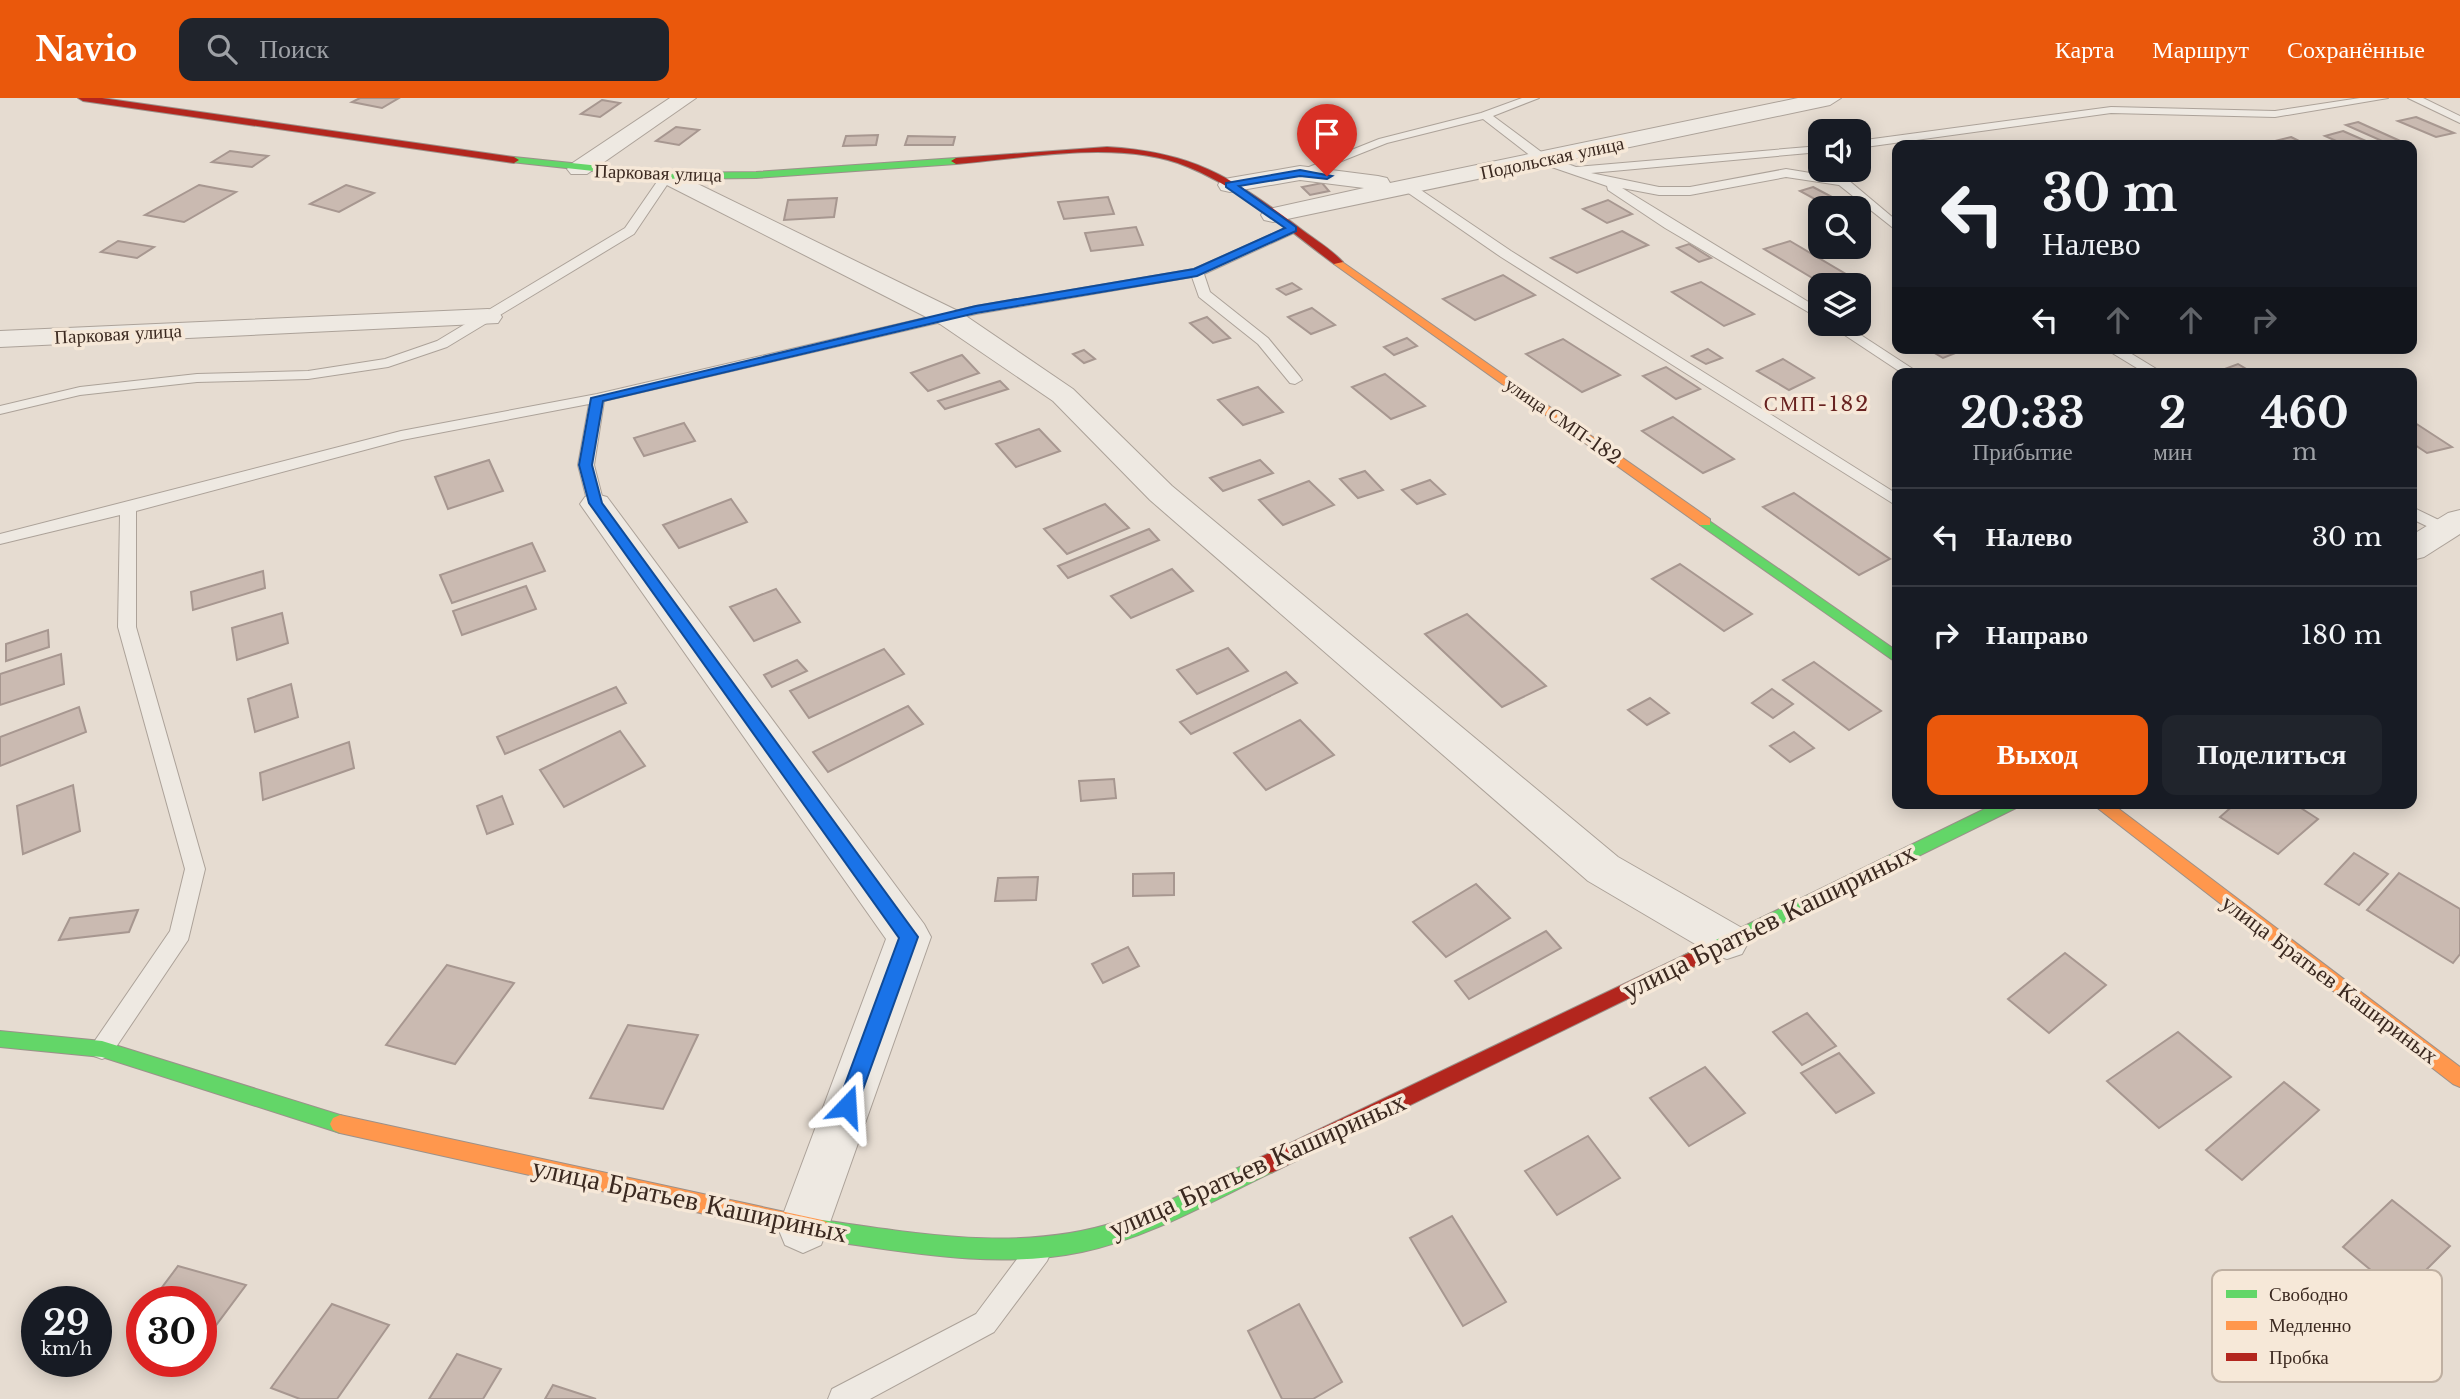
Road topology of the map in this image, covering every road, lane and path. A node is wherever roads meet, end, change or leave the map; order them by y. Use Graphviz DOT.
graph roads {
  1 [pos="83,98"];
  2 [pos="685,98"];
  3 [pos="1534,98"];
  4 [pos="1830,98"];
  5 [pos="2382,98"];
  6 [pos="2414,98"];
  7 [pos="1485,115"];
  8 [pos="2460,120"];
  9 [pos="1892,140"];
  10 [pos="1894,140"];
  11 [pos="1871,143"];
  12 [pos="1808,150"];
  13 [pos="1544,160"];
  14 [pos="579,169"];
  15 [pos="1574,171"];
  16 [pos="1300,173"];
  17 [pos="667,176"];
  18 [pos="1606,182"];
  19 [pos="1230,185"];
  20 [pos="1408,187"];
  21 [pos="1282,222"];
  22 [pos="1892,223"];
  23 [pos="1197,272"];
  24 [pos="1808,308"];
  25 [pos="488,317"];
  26 [pos="950,318"];
  27 [pos="1854,336"];
  28 [pos="0,339"];
  29 [pos="2122,354"];
  30 [pos="1904,368"];
  31 [pos="2147,368"];
  32 [pos="1295,380"];
  33 [pos="597,398"];
  34 [pos="0,410"];
  35 [pos="1892,498"];
  36 [pos="596,503"];
  37 [pos="128,508"];
  38 [pos="2417,514"];
  39 [pos="2451,524"];
  40 [pos="0,538"];
  41 [pos="2417,546"];
  42 [pos="1892,654"];
  43 [pos="2000,809"];
  44 [pos="2107,809"];
  45 [pos="1727,941"];
  46 [pos="0,1039"];
  47 [pos="102,1049"];
  48 [pos="2460,1078"];
  49 [pos="803,1228"];
  50 [pos="1041,1248"];
  51 [pos="842,1399"];
  1 -- 14 [label="street, Парковая улица"];
  2 -- 14 [label="street"];
  3 -- 7 [label="lane"];
  4 -- 13 [label="street, Подольская улица"];
  5 -- 10 [label="lane"];
  6 -- 8 [label="lane"];
  7 -- 13 [label="lane"];
  7 -- 16 [label="lane"];
  9 -- 11 [label="lane"];
  12 -- 15 [label="lane"];
  13 -- 15 [label="lane"];
  13 -- 20 [label="street, Подольская улица"];
  14 -- 17 [label="street, Парковая улица"];
  15 -- 18 [label="lane"];
  16 -- 19 [label="street"];
  16 -- 20 [label="street"];
  17 -- 19 [label="street, Парковая улица"];
  17 -- 25 [label="lane"];
  17 -- 26 [label="street"];
  18 -- 22 [label="lane"];
  18 -- 24 [label="lane"];
  19 -- 21 [label="street, улица СМП-182"];
  20 -- 21 [label="street, Подольская улица"];
  20 -- 35 [label="lane"];
  21 -- 23 [label="lane"];
  21 -- 42 [label="street, улица СМП-182"];
  23 -- 26 [label="lane"];
  23 -- 32 [label="lane"];
  25 -- 28 [label="street, Парковая улица"];
  25 -- 34 [label="lane"];
  26 -- 33 [label="lane"];
  26 -- 45 [label="street"];
  27 -- 30 [label="lane"];
  29 -- 31 [label="lane"];
  33 -- 36 [label="lane"];
  33 -- 37 [label="lane"];
  36 -- 49 [label="street"];
  37 -- 40 [label="lane"];
  37 -- 47 [label="lane"];
  38 -- 39 [label="lane"];
  39 -- 41 [label="street"];
  43 -- 45 [label="street, улица Братьев Кашириных"];
  44 -- 48 [label="street, улица Братьев Кашириных"];
  45 -- 50 [label="street, улица Братьев Кашириных"];
  46 -- 47 [label="street, улица Братьев Кашириных"];
  47 -- 49 [label="street, улица Братьев Кашириных"];
  49 -- 50 [label="street, улица Братьев Кашириных"];
  50 -- 51 [label="lane"];
}
